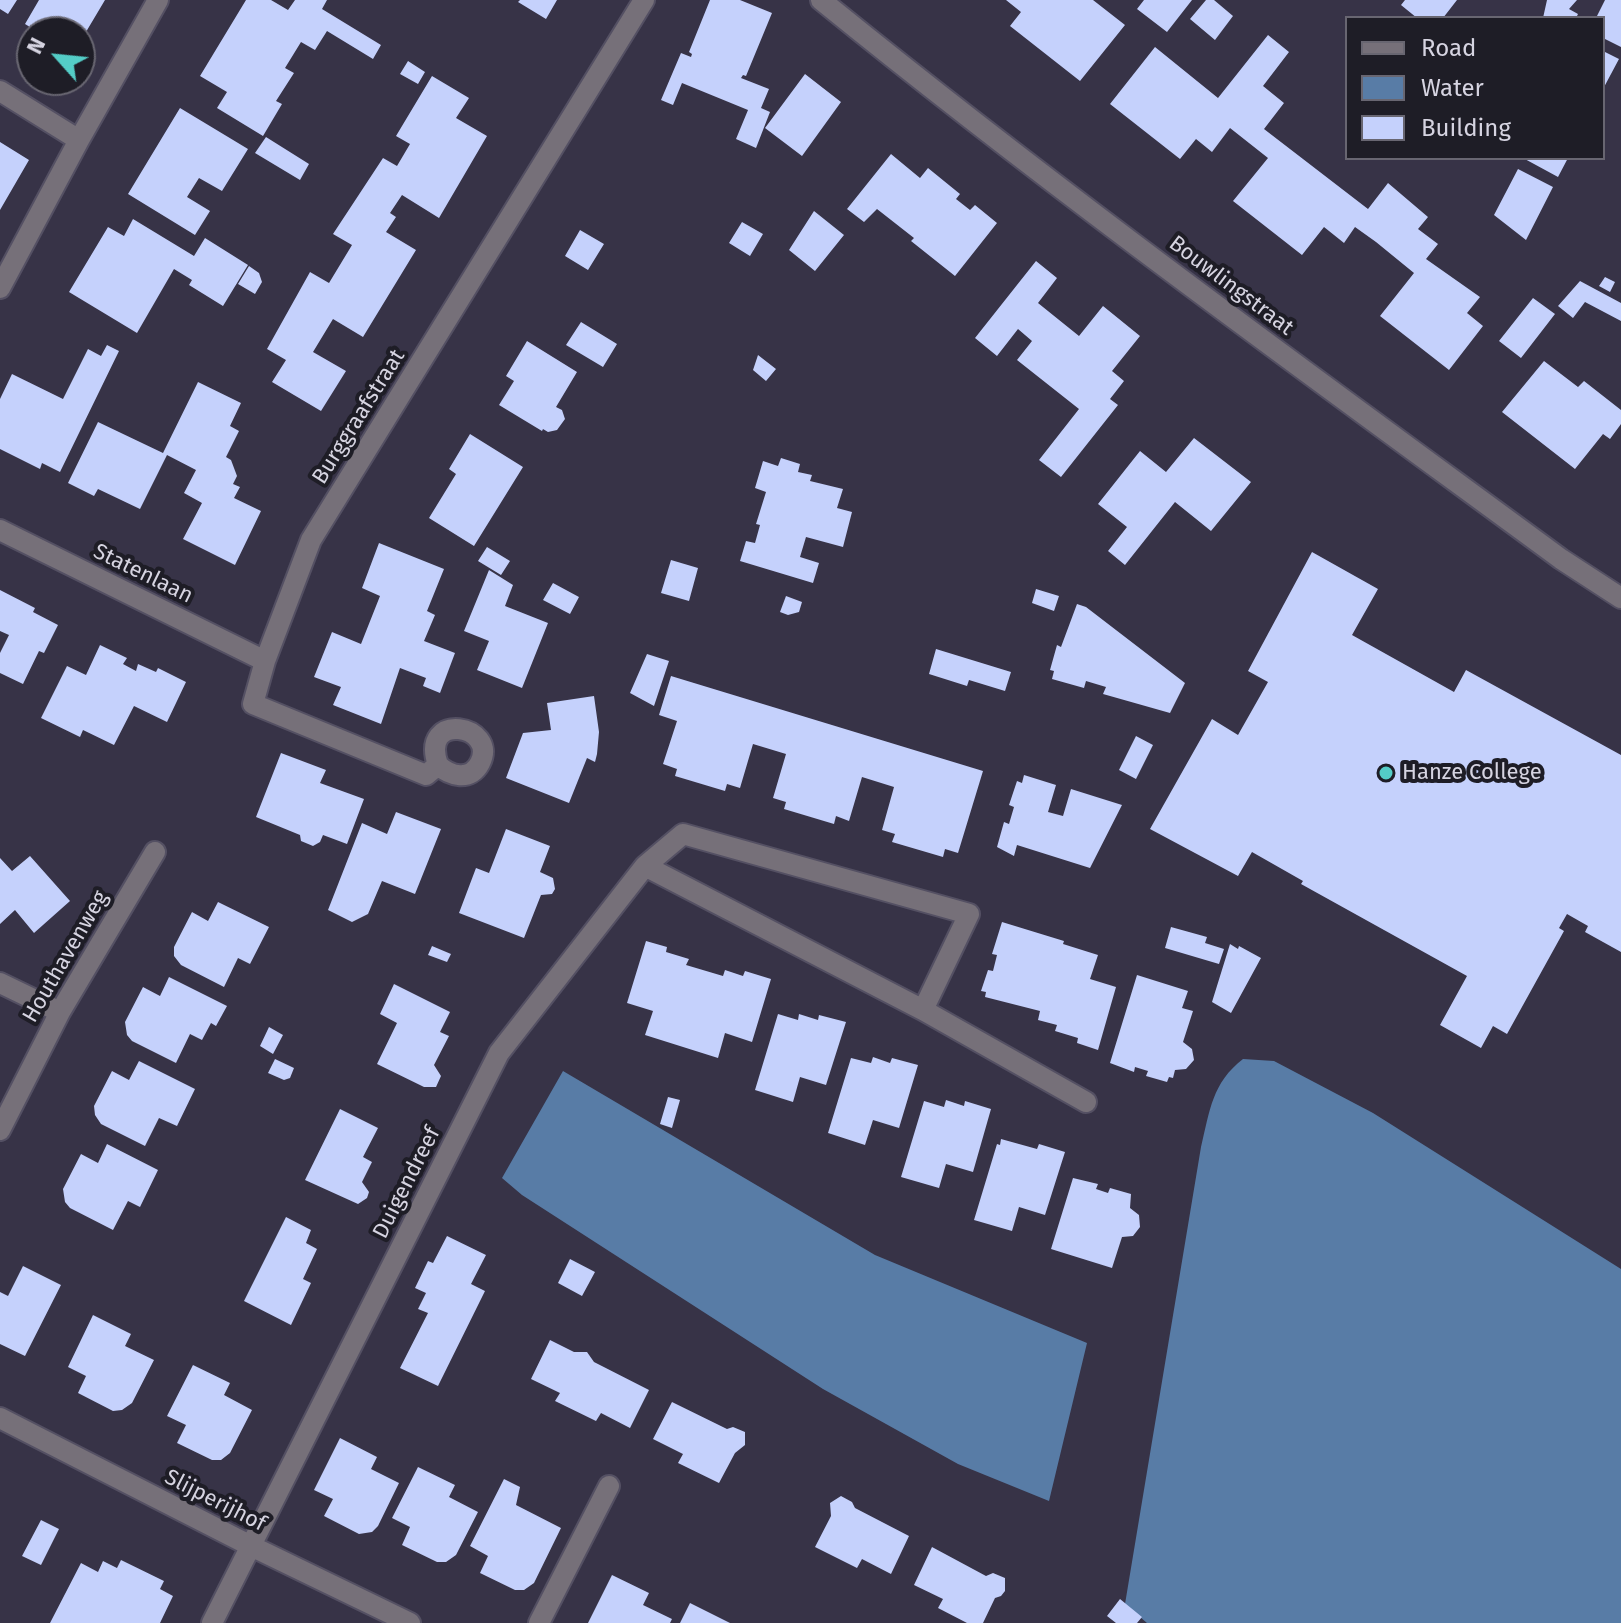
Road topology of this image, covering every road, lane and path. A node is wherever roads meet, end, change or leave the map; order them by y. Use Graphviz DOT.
graph roads {
  1 [pos="158,0"];
  2 [pos="644,0"];
  3 [pos="821,0"];
  4 [pos="0,91"];
  5 [pos="79,140"];
  6 [pos="0,288"];
  7 [pos="0,530"];
  8 [pos="1621,598"];
  9 [pos="265,661"];
  10 [pos="438,765"];
  11 [pos="155,852"];
  12 [pos="645,866"];
  13 [pos="0,983"];
  14 [pos="923,1010"];
  15 [pos="60,1012"];
  16 [pos="1086,1102"];
  17 [pos="0,1130"];
  18 [pos="0,1418"];
  19 [pos="609,1486"];
  20 [pos="251,1546"];
  21 [pos="212,1623"];
  22 [pos="410,1623"];
  23 [pos="539,1623"];
  1 -- 5 [label="street"];
  2 -- 9 [label="street, Burggraafstraat"];
  3 -- 8 [label="street, Bouwlingstraat"];
  4 -- 5 [label="street"];
  5 -- 6 [label="street"];
  7 -- 9 [label="street, Statenlaan"];
  9 -- 10 [label="street, Burggraafstraat"];
  11 -- 15 [label="street, Houthavenweg"];
  12 -- 14 [label="street"];
  12 -- 14 [label="street, Duigendreef"];
  12 -- 20 [label="street, Duigendreef"];
  13 -- 15 [label="street"];
  14 -- 16 [label="street"];
  15 -- 17 [label="street, Houthavenweg"];
  18 -- 20 [label="street, Slijperijhof"];
  19 -- 23 [label="street"];
  20 -- 21 [label="street, Duigendreef"];
  20 -- 22 [label="street, Slijperijhof"];
}
